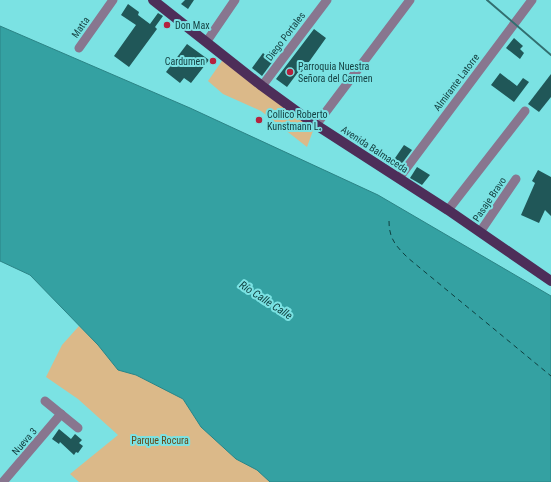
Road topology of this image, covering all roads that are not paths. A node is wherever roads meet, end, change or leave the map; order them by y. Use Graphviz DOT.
graph roads {
  1 [pos="113,0"];
  2 [pos="153,0"];
  3 [pos="235,0"];
  4 [pos="327,0"];
  5 [pos="410,0"];
  6 [pos="532,0"];
  7 [pos="207,41"];
  8 [pos="79,48"];
  9 [pos="262,86"];
  10 [pos="525,111"];
  11 [pos="316,125"];
  12 [pos="399,178"];
  13 [pos="516,179"];
  14 [pos="448,210"];
  15 [pos="480,232"];
  16 [pos="551,281"];
  17 [pos="46,401"];
  18 [pos="61,414"];
  19 [pos="78,428"];
  20 [pos="3,482"];
  1 -- 8 [label="street, Matta"];
  2 -- 7 [label="main road, Avenida Balmaceda"];
  3 -- 7 [label="street"];
  4 -- 9 [label="street, Diego Portales"];
  5 -- 11 [label="street"];
  6 -- 12 [label="street, Almirante Latorre"];
  7 -- 9 [label="main road, Avenida Balmaceda"];
  9 -- 11 [label="main road, Avenida Balmaceda"];
  10 -- 14 [label="street"];
  11 -- 12 [label="main road, Avenida Balmaceda"];
  12 -- 14 [label="main road, Avenida Balmaceda"];
  13 -- 15 [label="street, Pasaje Bravo"];
  14 -- 15 [label="main road, Avenida Balmaceda"];
  15 -- 16 [label="main road, Avenida Balmaceda"];
  17 -- 18 [label="street"];
  18 -- 19 [label="street"];
  18 -- 20 [label="street, Nueva 3"];
}
